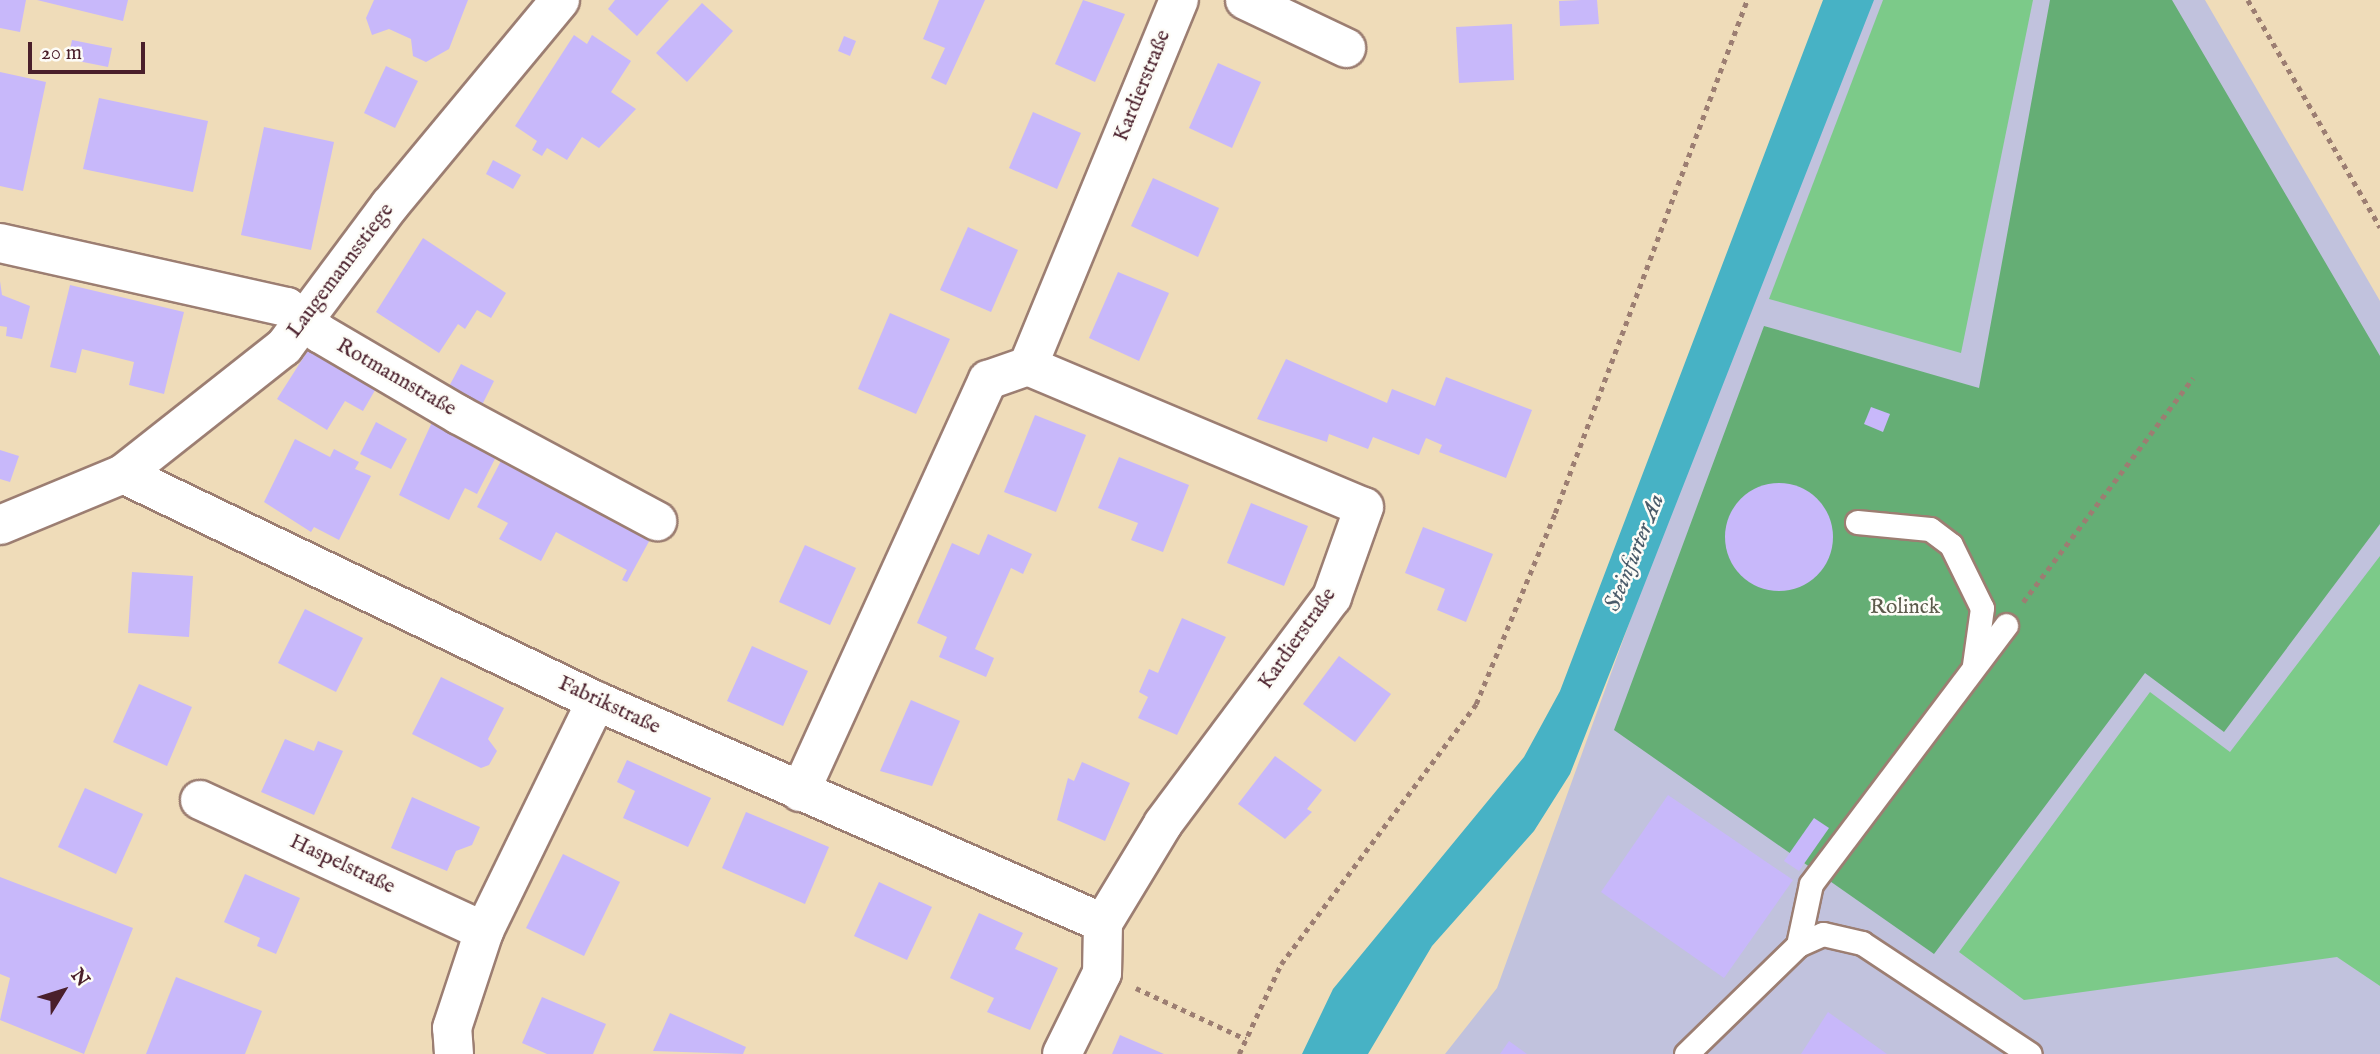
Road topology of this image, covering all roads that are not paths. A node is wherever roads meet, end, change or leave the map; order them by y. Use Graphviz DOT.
graph roads {
  1 [pos="561,0"];
  2 [pos="1179,0"];
  3 [pos="1259,1"];
  4 [pos="1346,48"];
  5 [pos="0,243"];
  6 [pos="306,321"];
  7 [pos="1028,366"];
  8 [pos="123,474"];
  9 [pos="657,521"];
  10 [pos="1857,522"];
  11 [pos="0,525"];
  12 [pos="2006,625"];
  13 [pos="1974,668"];
  14 [pos="596,701"];
  15 [pos="800,792"];
  16 [pos="200,800"];
  17 [pos="1103,923"];
  18 [pos="484,931"];
  19 [pos="1798,945"];
  20 [pos="454,1054"];
  21 [pos="1062,1054"];
  22 [pos="1686,1054"];
  23 [pos="2030,1054"];
  1 -- 6 [label="street, Laugemannsstiege"];
  2 -- 7 [label="street, Kardierstraße"];
  3 -- 4 [label="street"];
  5 -- 6 [label="street, Rotmannstraße"];
  6 -- 8 [label="street, Laugemannsstiege"];
  6 -- 9 [label="street, Rotmannstraße"];
  7 -- 15 [label="street"];
  7 -- 17 [label="street, Kardierstraße"];
  8 -- 11 [label="street, Laugemannsstiege"];
  8 -- 14 [label="street, Fabrikstraße"];
  10 -- 13 [label="lane"];
  12 -- 13 [label="lane"];
  13 -- 19 [label="lane"];
  14 -- 15 [label="street, Fabrikstraße"];
  14 -- 18 [label="street"];
  15 -- 17 [label="street, Fabrikstraße"];
  16 -- 18 [label="street, Haspelstraße"];
  17 -- 21 [label="street"];
  18 -- 20 [label="street"];
  19 -- 22 [label="lane"];
  19 -- 23 [label="lane"];
}
